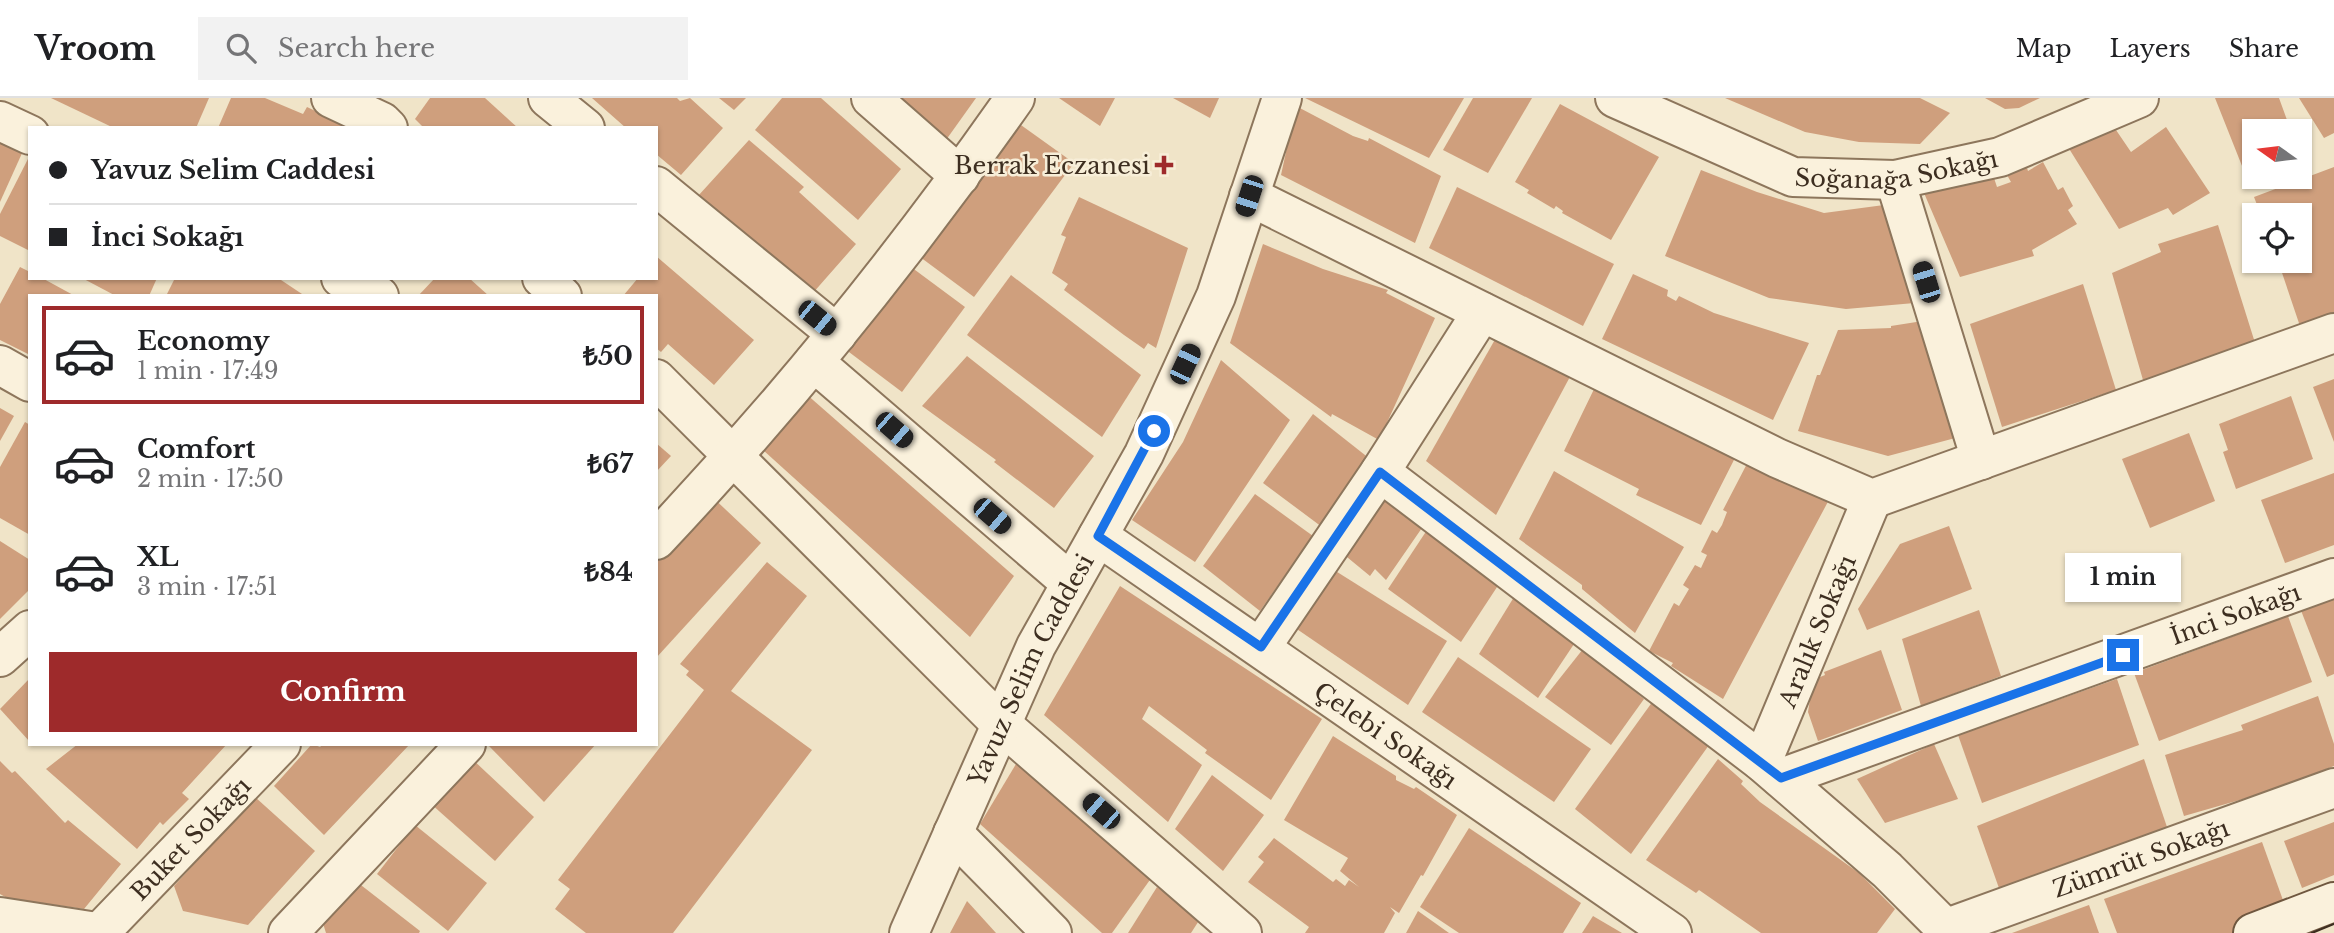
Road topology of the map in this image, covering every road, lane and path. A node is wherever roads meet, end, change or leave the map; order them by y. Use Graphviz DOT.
graph roads {
  1 [pos="331,98"];
  2 [pos="548,98"];
  3 [pos="871,98"];
  4 [pos="1014,98"];
  5 [pos="1282,98"];
  6 [pos="1615,98"];
  7 [pos="2139,98"];
  8 [pos="390,116"];
  9 [pos="0,121"];
  10 [pos="583,126"];
  11 [pos="28,134"];
  12 [pos="960,176"];
  13 [pos="1895,180"];
  14 [pos="658,188"];
  15 [pos="1249,196"];
  16 [pos="345,280"];
  17 [pos="394,280"];
  18 [pos="544,280"];
  19 [pos="375,294"];
  20 [pos="381,294"];
  21 [pos="560,294"];
  22 [pos="1482,313"];
  23 [pos="2334,333"];
  24 [pos="826,348"];
  25 [pos="0,365"];
  26 [pos="28,381"];
  27 [pos="658,381"];
  28 [pos="735,457"];
  29 [pos="1981,460"];
  30 [pos="1380,472"];
  31 [pos="1872,499"];
  32 [pos="1098,536"];
  33 [pos="658,538"];
  34 [pos="2334,579"];
  35 [pos="1071,583"];
  36 [pos="28,632"];
  37 [pos="1261,647"];
  38 [pos="0,657"];
  39 [pos="1001,724"];
  40 [pos="279,746"];
  41 [pos="464,746"];
  42 [pos="1771,770"];
  43 [pos="2334,788"];
  44 [pos="953,833"];
  45 [pos="2334,902"];
  46 [pos="0,917"];
  47 [pos="1949,931"];
  48 [pos="101,933"];
  49 [pos="288,933"];
  50 [pos="909,933"];
  51 [pos="1052,933"];
  52 [pos="1242,933"];
  53 [pos="1672,933"];
  54 [pos="2253,933"];
  1 -- 8 [label="street"];
  2 -- 10 [label="street"];
  3 -- 12 [label="street"];
  4 -- 12 [label="street"];
  5 -- 15 [label="street, Yavuz Selim Caddesi"];
  6 -- 13 [label="street, Soğanağa Sokağı"];
  7 -- 13 [label="street, Soğanağa Sokağı"];
  9 -- 11 [label="street"];
  12 -- 24 [label="street"];
  13 -- 29 [label="street"];
  14 -- 24 [label="street"];
  15 -- 22 [label="street"];
  15 -- 32 [label="street, Yavuz Selim Caddesi"];
  16 -- 19 [label="street"];
  17 -- 20 [label="street"];
  18 -- 21 [label="street"];
  22 -- 30 [label="street"];
  22 -- 31 [label="street"];
  23 -- 29 [label="street"];
  24 -- 28 [label="street"];
  24 -- 35 [label="street"];
  25 -- 26 [label="street"];
  27 -- 28 [label="street"];
  28 -- 33 [label="street"];
  28 -- 39 [label="street"];
  29 -- 31 [label="street"];
  30 -- 37 [label="street"];
  30 -- 42 [label="street"];
  31 -- 42 [label="street, Aralık Sokağı"];
  32 -- 35 [label="street, Yavuz Selim Caddesi"];
  32 -- 37 [label="street, Çelebi Sokağı"];
  34 -- 42 [label="street, İnci Sokağı"];
  35 -- 39 [label="street, Yavuz Selim Caddesi"];
  36 -- 38 [label="street"];
  37 -- 53 [label="street, Çelebi Sokağı"];
  39 -- 44 [label="street, Yavuz Selim Caddesi"];
  39 -- 52 [label="street"];
  40 -- 48 [label="street, Buket Sokağı"];
  41 -- 49 [label="street"];
  42 -- 47 [label="street"];
  43 -- 47 [label="street, Zümrüt Sokağı"];
  44 -- 50 [label="street, Yavuz Selim Caddesi"];
  44 -- 51 [label="street"];
  45 -- 54 [label="street"];
  46 -- 48 [label="street"];
}
